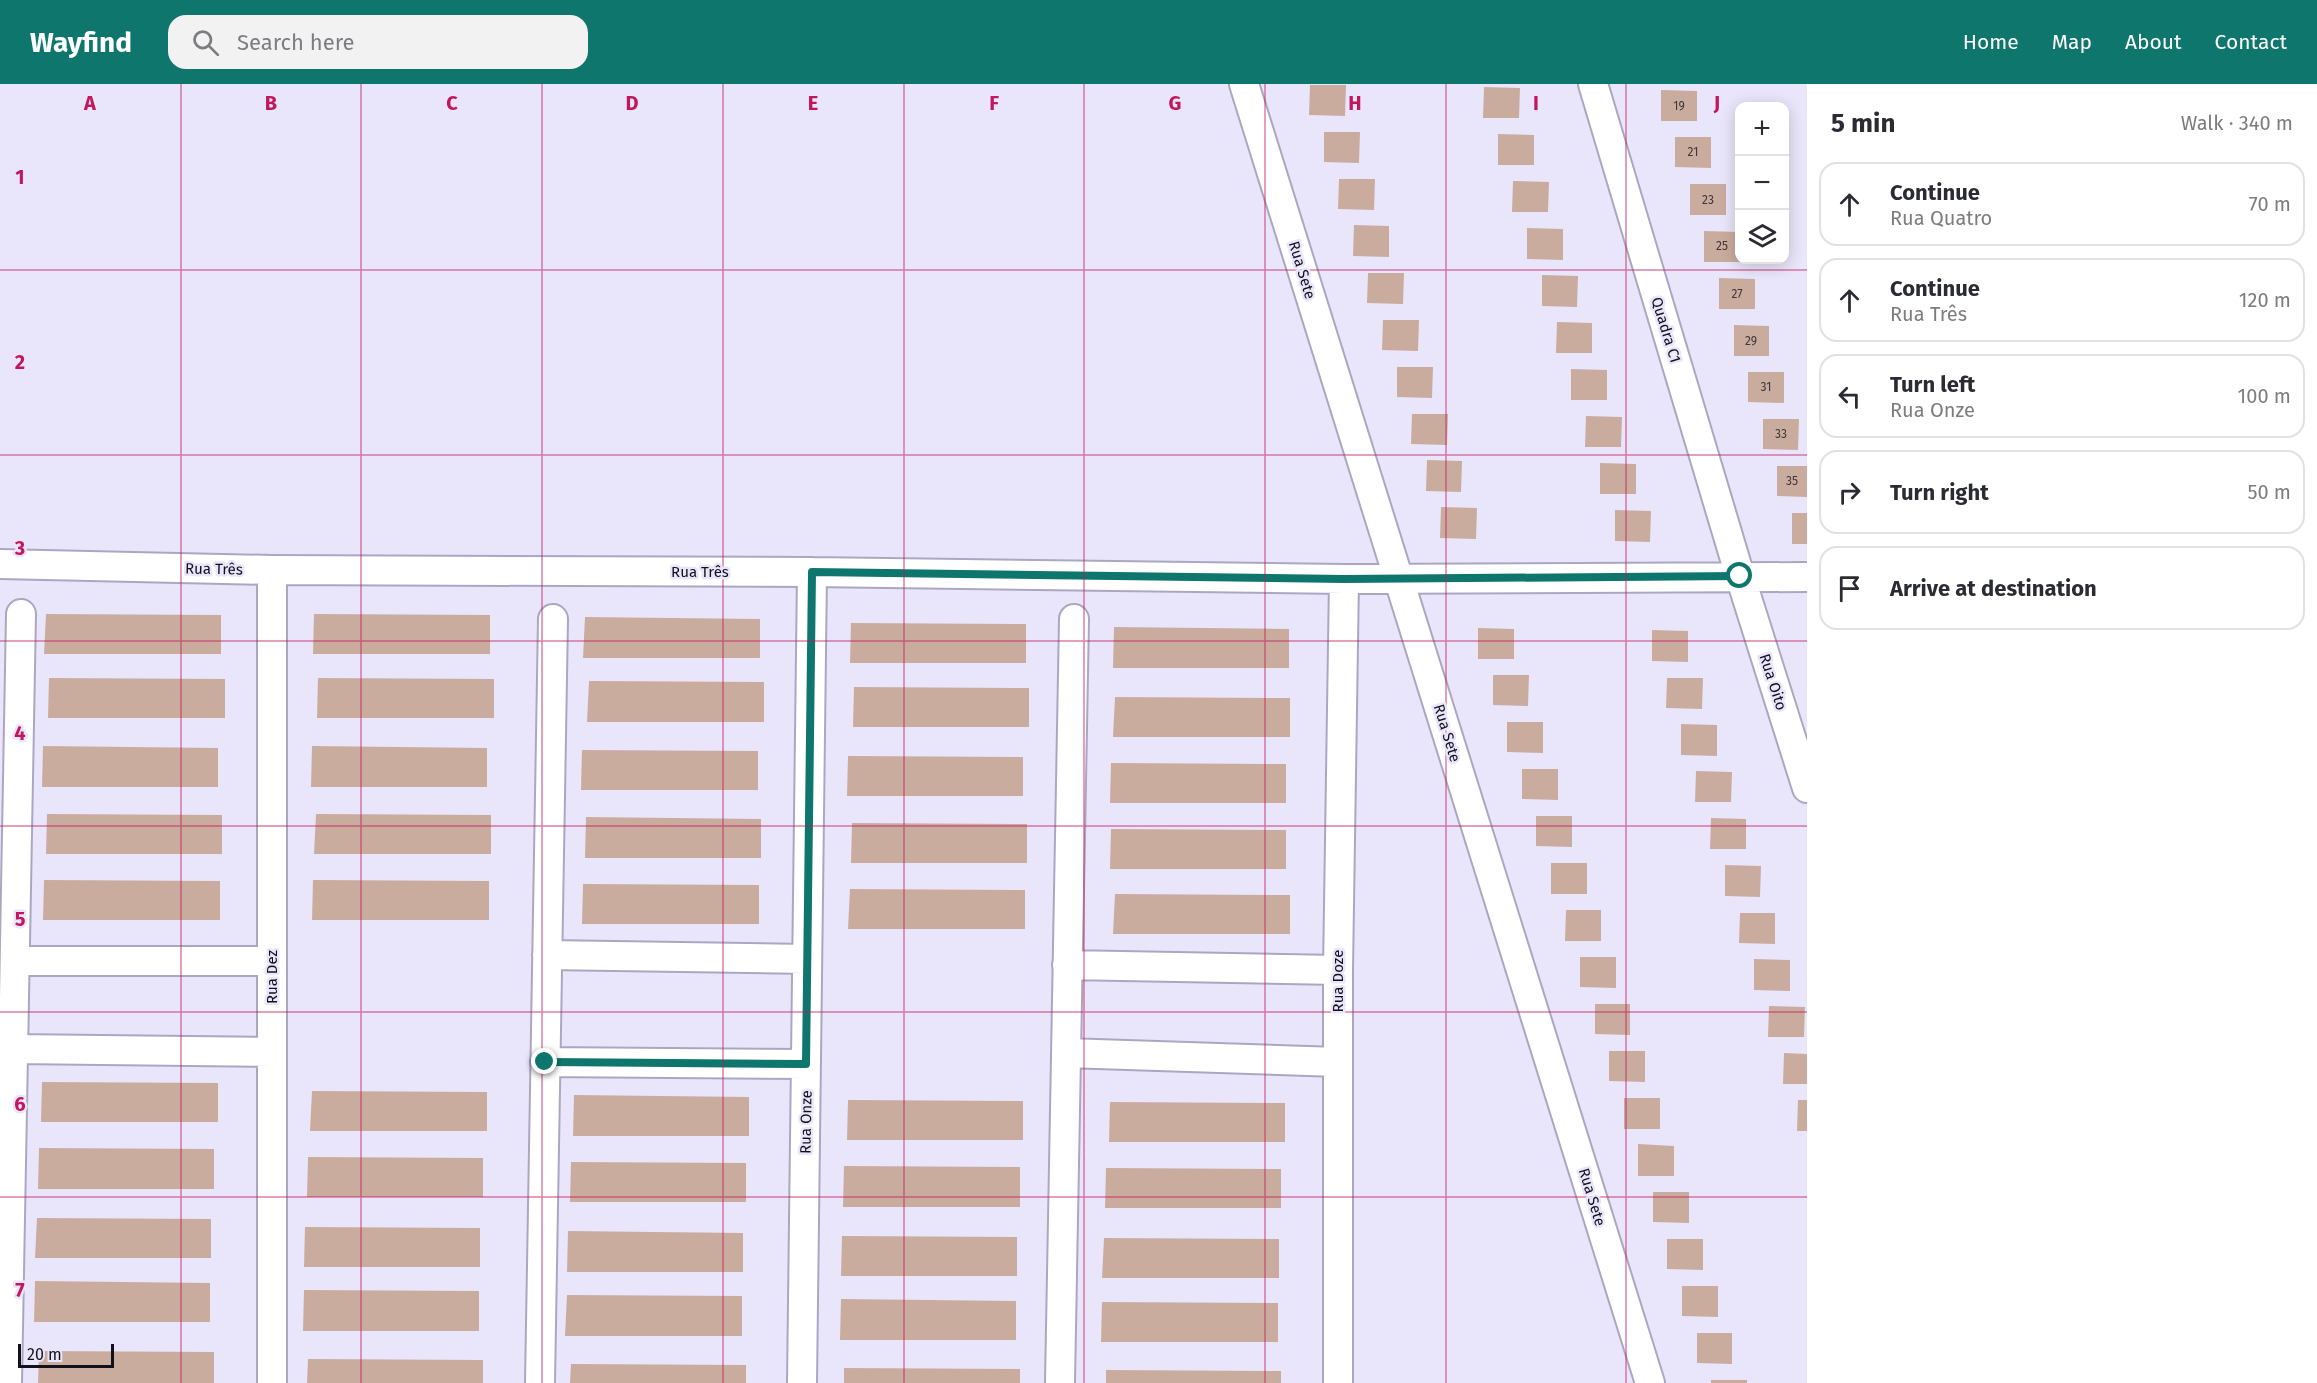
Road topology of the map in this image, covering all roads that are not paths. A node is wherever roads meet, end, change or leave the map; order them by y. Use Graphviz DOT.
graph roads {
  1 [pos="1244,84"];
  2 [pos="1593,84"];
  3 [pos="0,564"];
  4 [pos="272,570"];
  5 [pos="812,572"];
  6 [pos="1740,576"];
  7 [pos="1807,577"];
  8 [pos="1344,579"];
  9 [pos="1399,579"];
  10 [pos="21,614"];
  11 [pos="553,619"];
  12 [pos="1074,619"];
  13 [pos="1807,788"];
  14 [pos="548,955"];
  15 [pos="807,959"];
  16 [pos="15,961"];
  17 [pos="272,961"];
  18 [pos="1067,965"];
  19 [pos="1338,969"];
  20 [pos="13,1048"];
  21 [pos="272,1052"];
  22 [pos="1066,1053"];
  23 [pos="545,1062"];
  24 [pos="1338,1062"];
  25 [pos="806,1064"];
  26 [pos="7,1383"];
  27 [pos="272,1383"];
  28 [pos="540,1383"];
  29 [pos="802,1383"];
  30 [pos="1060,1383"];
  31 [pos="1338,1383"];
  32 [pos="1650,1383"];
  1 -- 9 [label="street, Rua Sete"];
  2 -- 6 [label="street, Quadra C1"];
  3 -- 4 [label="street, Rua Três"];
  4 -- 5 [label="street, Rua Três"];
  4 -- 17 [label="street, Rua Dez"];
  5 -- 8 [label="street, Rua Três"];
  5 -- 15 [label="street, Rua Onze"];
  6 -- 7 [label="street, Rua Três"];
  6 -- 9 [label="street, Rua Três"];
  6 -- 13 [label="street, Rua Oito"];
  8 -- 9 [label="street, Rua Três"];
  8 -- 19 [label="street, Rua Doze"];
  9 -- 32 [label="street, Rua Sete"];
  10 -- 16 [label="street"];
  11 -- 14 [label="street"];
  12 -- 18 [label="street"];
  14 -- 15 [label="street"];
  14 -- 23 [label="street"];
  15 -- 25 [label="street, Rua Onze"];
  16 -- 17 [label="street"];
  16 -- 20 [label="street"];
  17 -- 21 [label="street, Rua Dez"];
  18 -- 19 [label="street"];
  18 -- 22 [label="street"];
  19 -- 24 [label="street, Rua Doze"];
  20 -- 21 [label="street"];
  20 -- 26 [label="street"];
  21 -- 27 [label="street, Rua Dez"];
  22 -- 24 [label="street"];
  22 -- 30 [label="street"];
  23 -- 25 [label="street"];
  23 -- 28 [label="street"];
  24 -- 31 [label="street, Rua Doze"];
  25 -- 29 [label="street, Rua Onze"];
}
